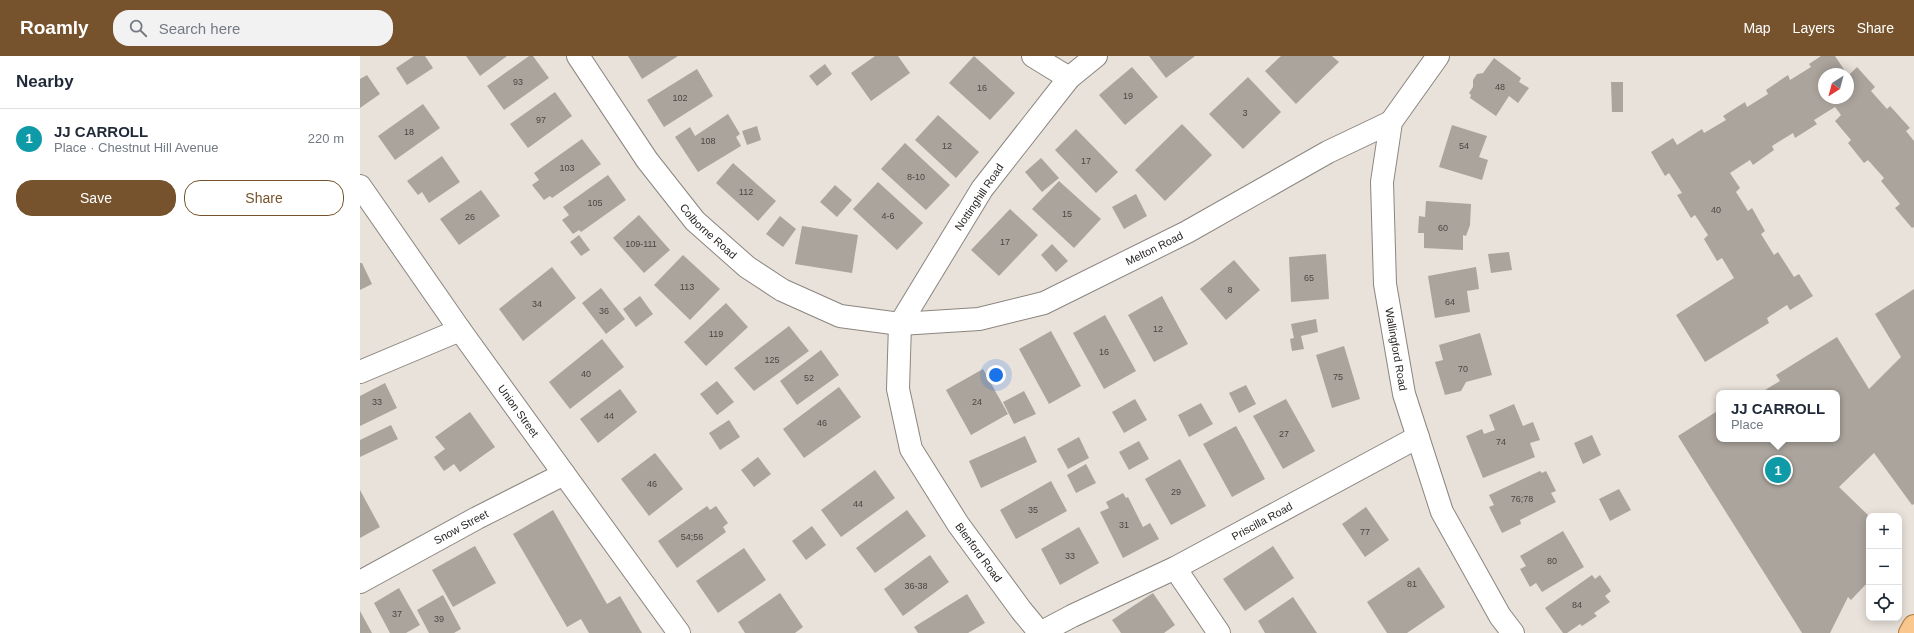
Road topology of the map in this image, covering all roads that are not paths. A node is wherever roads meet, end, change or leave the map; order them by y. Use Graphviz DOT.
graph roads {
  1 [pos="578,56"];
  2 [pos="1033,56"];
  3 [pos="1096,56"];
  4 [pos="1438,56"];
  5 [pos="1069,78"];
  6 [pos="1391,122"];
  7 [pos="360,186"];
  8 [pos="900,324"];
  9 [pos="460,330"];
  10 [pos="360,372"];
  11 [pos="1418,437"];
  12 [pos="564,474"];
  13 [pos="1175,568"];
  14 [pos="360,582"];
  15 [pos="1914,626"];
  16 [pos="679,633"];
  17 [pos="1219,633"];
  18 [pos="1513,633"];
  19 [pos="1910,633"];
  1 -- 8 [label="street, Colborne Road"];
  2 -- 5 [label="street"];
  3 -- 5 [label="street, Nottinghill Road"];
  4 -- 6 [label="street, Wallingford Road"];
  5 -- 8 [label="street, Nottinghill Road"];
  6 -- 8 [label="street, Melton Road"];
  6 -- 11 [label="street, Wallingford Road"];
  7 -- 9 [label="street, Union Street"];
  8 -- 13 [label="street, Blenford Road"];
  9 -- 10 [label="street"];
  9 -- 12 [label="street, Union Street"];
  11 -- 13 [label="street, Priscilla Road"];
  11 -- 18 [label="street, Wallingford Road"];
  12 -- 14 [label="street, Snow Street"];
  12 -- 16 [label="street, Union Street"];
  13 -- 17 [label="street"];
  15 -- 19 [label="main road"];
}
